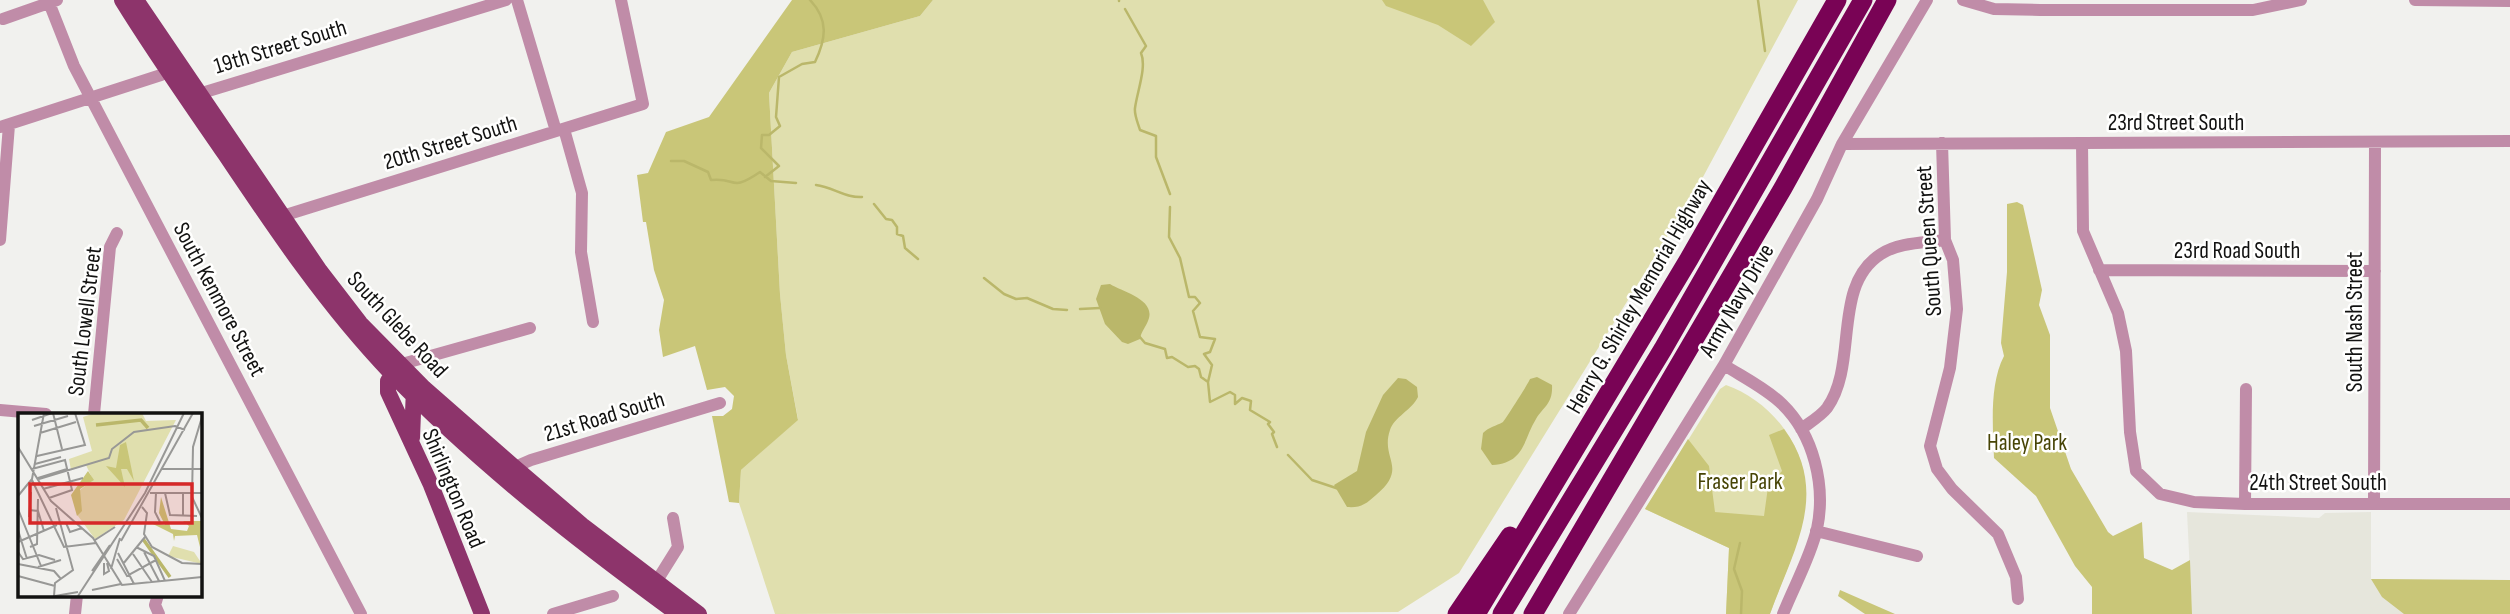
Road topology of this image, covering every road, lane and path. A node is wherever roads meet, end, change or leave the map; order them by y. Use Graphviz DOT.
graph roads {
  1 [pos="122,0"];
  2 [pos="136,0"];
  3 [pos="506,0"];
  4 [pos="517,0"];
  5 [pos="621,0"];
  6 [pos="1837,0"];
  7 [pos="1863,0"];
  8 [pos="1887,0"];
  9 [pos="1927,0"];
  10 [pos="1963,0"];
  11 [pos="2301,0"];
  12 [pos="2415,0"];
  13 [pos="52,1"];
  14 [pos="2510,1"];
  15 [pos="2088,5"];
  16 [pos="4,19"];
  17 [pos="174,68"];
  18 [pos="193,96"];
  19 [pos="92,98"];
  20 [pos="4,126"];
  21 [pos="560,130"];
  22 [pos="2510,141"];
  23 [pos="2375,142"];
  24 [pos="1842,144"];
  25 [pos="1942,144"];
  26 [pos="2082,144"];
  27 [pos="276,218"];
  28 [pos="117,233"];
  29 [pos="0,240"];
  30 [pos="1945,240"];
  31 [pos="1689,259"];
  32 [pos="2099,270"];
  33 [pos="2375,271"];
  34 [pos="593,322"];
  35 [pos="530,328"];
  36 [pos="1724,365"];
  37 [pos="394,372"];
  38 [pos="414,387"];
  39 [pos="2246,389"];
  40 [pos="720,403"];
  41 [pos="0,410"];
  42 [pos="28,413"];
  43 [pos="94,413"];
  44 [pos="434,414"];
  45 [pos="1801,429"];
  46 [pos="414,448"];
  47 [pos="508,471"];
  48 [pos="2374,503"];
  49 [pos="2245,504"];
  50 [pos="2510,504"];
  51 [pos="673,518"];
  52 [pos="1816,531"];
  53 [pos="1917,556"];
  54 [pos="653,588"];
  55 [pos="77,596"];
  56 [pos="613,596"];
  57 [pos="157,597"];
  58 [pos="2018,599"];
  59 [pos="480,613"];
  60 [pos="75,614"];
  61 [pos="159,614"];
  62 [pos="361,614"];
  63 [pos="553,614"];
  64 [pos="678,614"];
  65 [pos="699,614"];
  66 [pos="1457,614"];
  67 [pos="1476,614"];
  68 [pos="1502,614"];
  69 [pos="1532,614"];
  70 [pos="1569,614"];
  71 [pos="1783,614"];
  1 -- 17 [label="main road, South Glebe Road"];
  2 -- 17 [label="main road, South Glebe Road"];
  3 -- 18 [label="street, 19th Street South"];
  4 -- 21 [label="street"];
  5 -- 21 [label="street, 20th Street South"];
  6 -- 31 [label="highway, Henry G. Shirley Memorial Highway"];
  7 -- 68 [label="highway"];
  8 -- 69 [label="highway"];
  9 -- 24 [label="street, Army Navy Drive"];
  10 -- 15 [label="street"];
  11 -- 15 [label="street"];
  12 -- 14 [label="street"];
  13 -- 16 [label="street"];
  13 -- 19 [label="street, South Kenmore Street"];
  17 -- 18 [label="main road, South Glebe Road"];
  17 -- 19 [label="street"];
  18 -- 27 [label="main road, South Glebe Road"];
  19 -- 20 [label="street"];
  19 -- 62 [label="street, South Kenmore Street"];
  20 -- 29 [label="street"];
  21 -- 27 [label="street, 20th Street South"];
  21 -- 34 [label="street"];
  22 -- 23 [label="street, 23rd Street South"];
  23 -- 26 [label="street, 23rd Street South"];
  23 -- 33 [label="street, South Nash Street"];
  24 -- 25 [label="street, 23rd Street South"];
  24 -- 36 [label="street, Army Navy Drive"];
  25 -- 26 [label="street, 23rd Street South"];
  25 -- 30 [label="street, South Queen Street"];
  26 -- 32 [label="street"];
  27 -- 37 [label="main road, South Glebe Road"];
  28 -- 43 [label="street, South Lowell Street"];
  30 -- 45 [label="street"];
  30 -- 58 [label="street, South Queen Street"];
  31 -- 66 [label="highway"];
  31 -- 67 [label="highway, Henry G. Shirley Memorial Highway"];
  32 -- 33 [label="street, 23rd Road South"];
  32 -- 49 [label="street, 24th Street South"];
  33 -- 48 [label="street, South Nash Street"];
  35 -- 37 [label="street"];
  36 -- 45 [label="street"];
  36 -- 70 [label="street, Army Navy Drive"];
  37 -- 38 [label="main road, South Glebe Road"];
  37 -- 46 [label="main road, Shirlington Road"];
  38 -- 44 [label="main road, South Glebe Road"];
  38 -- 46 [label="main road"];
  38 -- 47 [label="main road, South Glebe Road"];
  39 -- 49 [label="street"];
  40 -- 47 [label="street, 21st Road South"];
  41 -- 42 [label="street"];
  44 -- 46 [label="main road"];
  44 -- 47 [label="main road, South Glebe Road"];
  45 -- 52 [label="street"];
  46 -- 59 [label="main road, Shirlington Road"];
  47 -- 54 [label="main road, South Glebe Road"];
  48 -- 49 [label="street, 24th Street South"];
  48 -- 50 [label="street, 24th Street South"];
  51 -- 54 [label="street"];
  52 -- 53 [label="street"];
  52 -- 71 [label="street"];
  54 -- 64 [label="main road, South Glebe Road"];
  54 -- 65 [label="main road, South Glebe Road"];
  55 -- 60 [label="street"];
  56 -- 63 [label="street"];
  57 -- 61 [label="street"];
}
